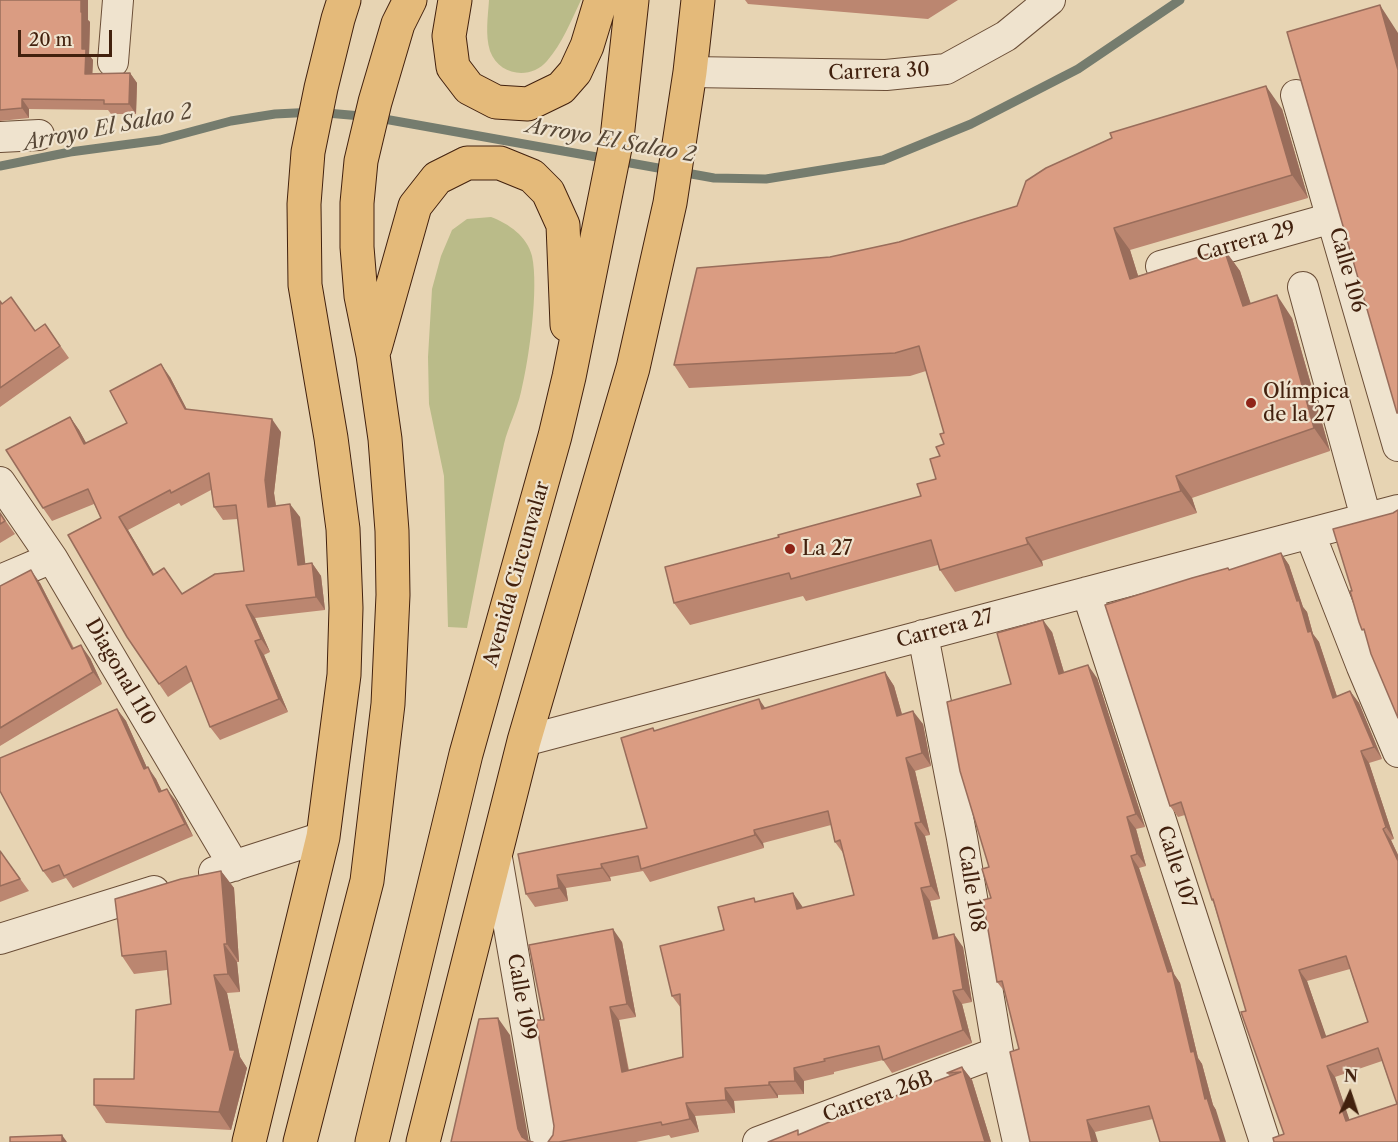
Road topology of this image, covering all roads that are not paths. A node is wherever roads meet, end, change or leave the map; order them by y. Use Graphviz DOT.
graph roads {
  1 [pos="118,0"];
  2 [pos="344,0"];
  3 [pos="410,0"];
  4 [pos="455,0"];
  5 [pos="601,0"];
  6 [pos="632,0"];
  7 [pos="698,0"];
  8 [pos="1049,1"];
  9 [pos="113,62"];
  10 [pos="690,72"];
  11 [pos="1296,95"];
  12 [pos="39,135"];
  13 [pos="0,137"];
  14 [pos="1332,218"];
  15 [pos="1161,266"];
  16 [pos="1303,287"];
  17 [pos="373,356"];
  18 [pos="569,377"];
  19 [pos="1398,446"];
  20 [pos="0,482"];
  21 [pos="1398,510"];
  22 [pos="1366,518"];
  23 [pos="1310,534"];
  24 [pos="52,558"];
  25 [pos="0,580"];
  26 [pos="1087,592"];
  27 [pos="923,635"];
  28 [pos="524,741"];
  29 [pos="1398,752"];
  30 [pos="323,837"];
  31 [pos="496,852"];
  32 [pos="234,866"];
  33 [pos="0,939"];
  34 [pos="998,1052"];
  35 [pos="249,1142"];
  36 [pos="300,1142"];
  37 [pos="372,1142"];
  38 [pos="423,1142"];
  39 [pos="546,1142"];
  40 [pos="758,1142"];
  41 [pos="1018,1142"];
  42 [pos="1265,1142"];
  1 -- 9 [label="street"];
  2 -- 30 [label="highway"];
  3 -- 17 [label="highway"];
  4 -- 5 [label="highway"];
  6 -- 18 [label="highway, Avenida Circunvalar"];
  7 -- 10 [label="highway"];
  8 -- 10 [label="street, Carrera 30"];
  10 -- 28 [label="highway"];
  11 -- 14 [label="street, Calle 106"];
  12 -- 13 [label="street"];
  14 -- 15 [label="street, Carrera 29"];
  14 -- 19 [label="street, Calle 106"];
  16 -- 22 [label="street"];
  17 -- 18 [label="highway"];
  17 -- 36 [label="highway"];
  18 -- 37 [label="highway, Avenida Circunvalar"];
  20 -- 24 [label="street, Diagonal 110"];
  21 -- 22 [label="street, Carrera 27"];
  22 -- 23 [label="street, Carrera 27"];
  23 -- 26 [label="street, Carrera 27"];
  23 -- 29 [label="street"];
  24 -- 25 [label="street"];
  24 -- 32 [label="street, Diagonal 110"];
  26 -- 27 [label="street, Carrera 27"];
  26 -- 42 [label="street, Calle 107"];
  27 -- 28 [label="street, Carrera 27"];
  27 -- 34 [label="street, Calle 108"];
  28 -- 31 [label="highway"];
  30 -- 32 [label="street"];
  30 -- 35 [label="highway"];
  31 -- 38 [label="highway"];
  31 -- 39 [label="street, Calle 109"];
  32 -- 33 [label="street"];
  34 -- 40 [label="street, Carrera 26B"];
  34 -- 41 [label="street, Calle 108"];
}
